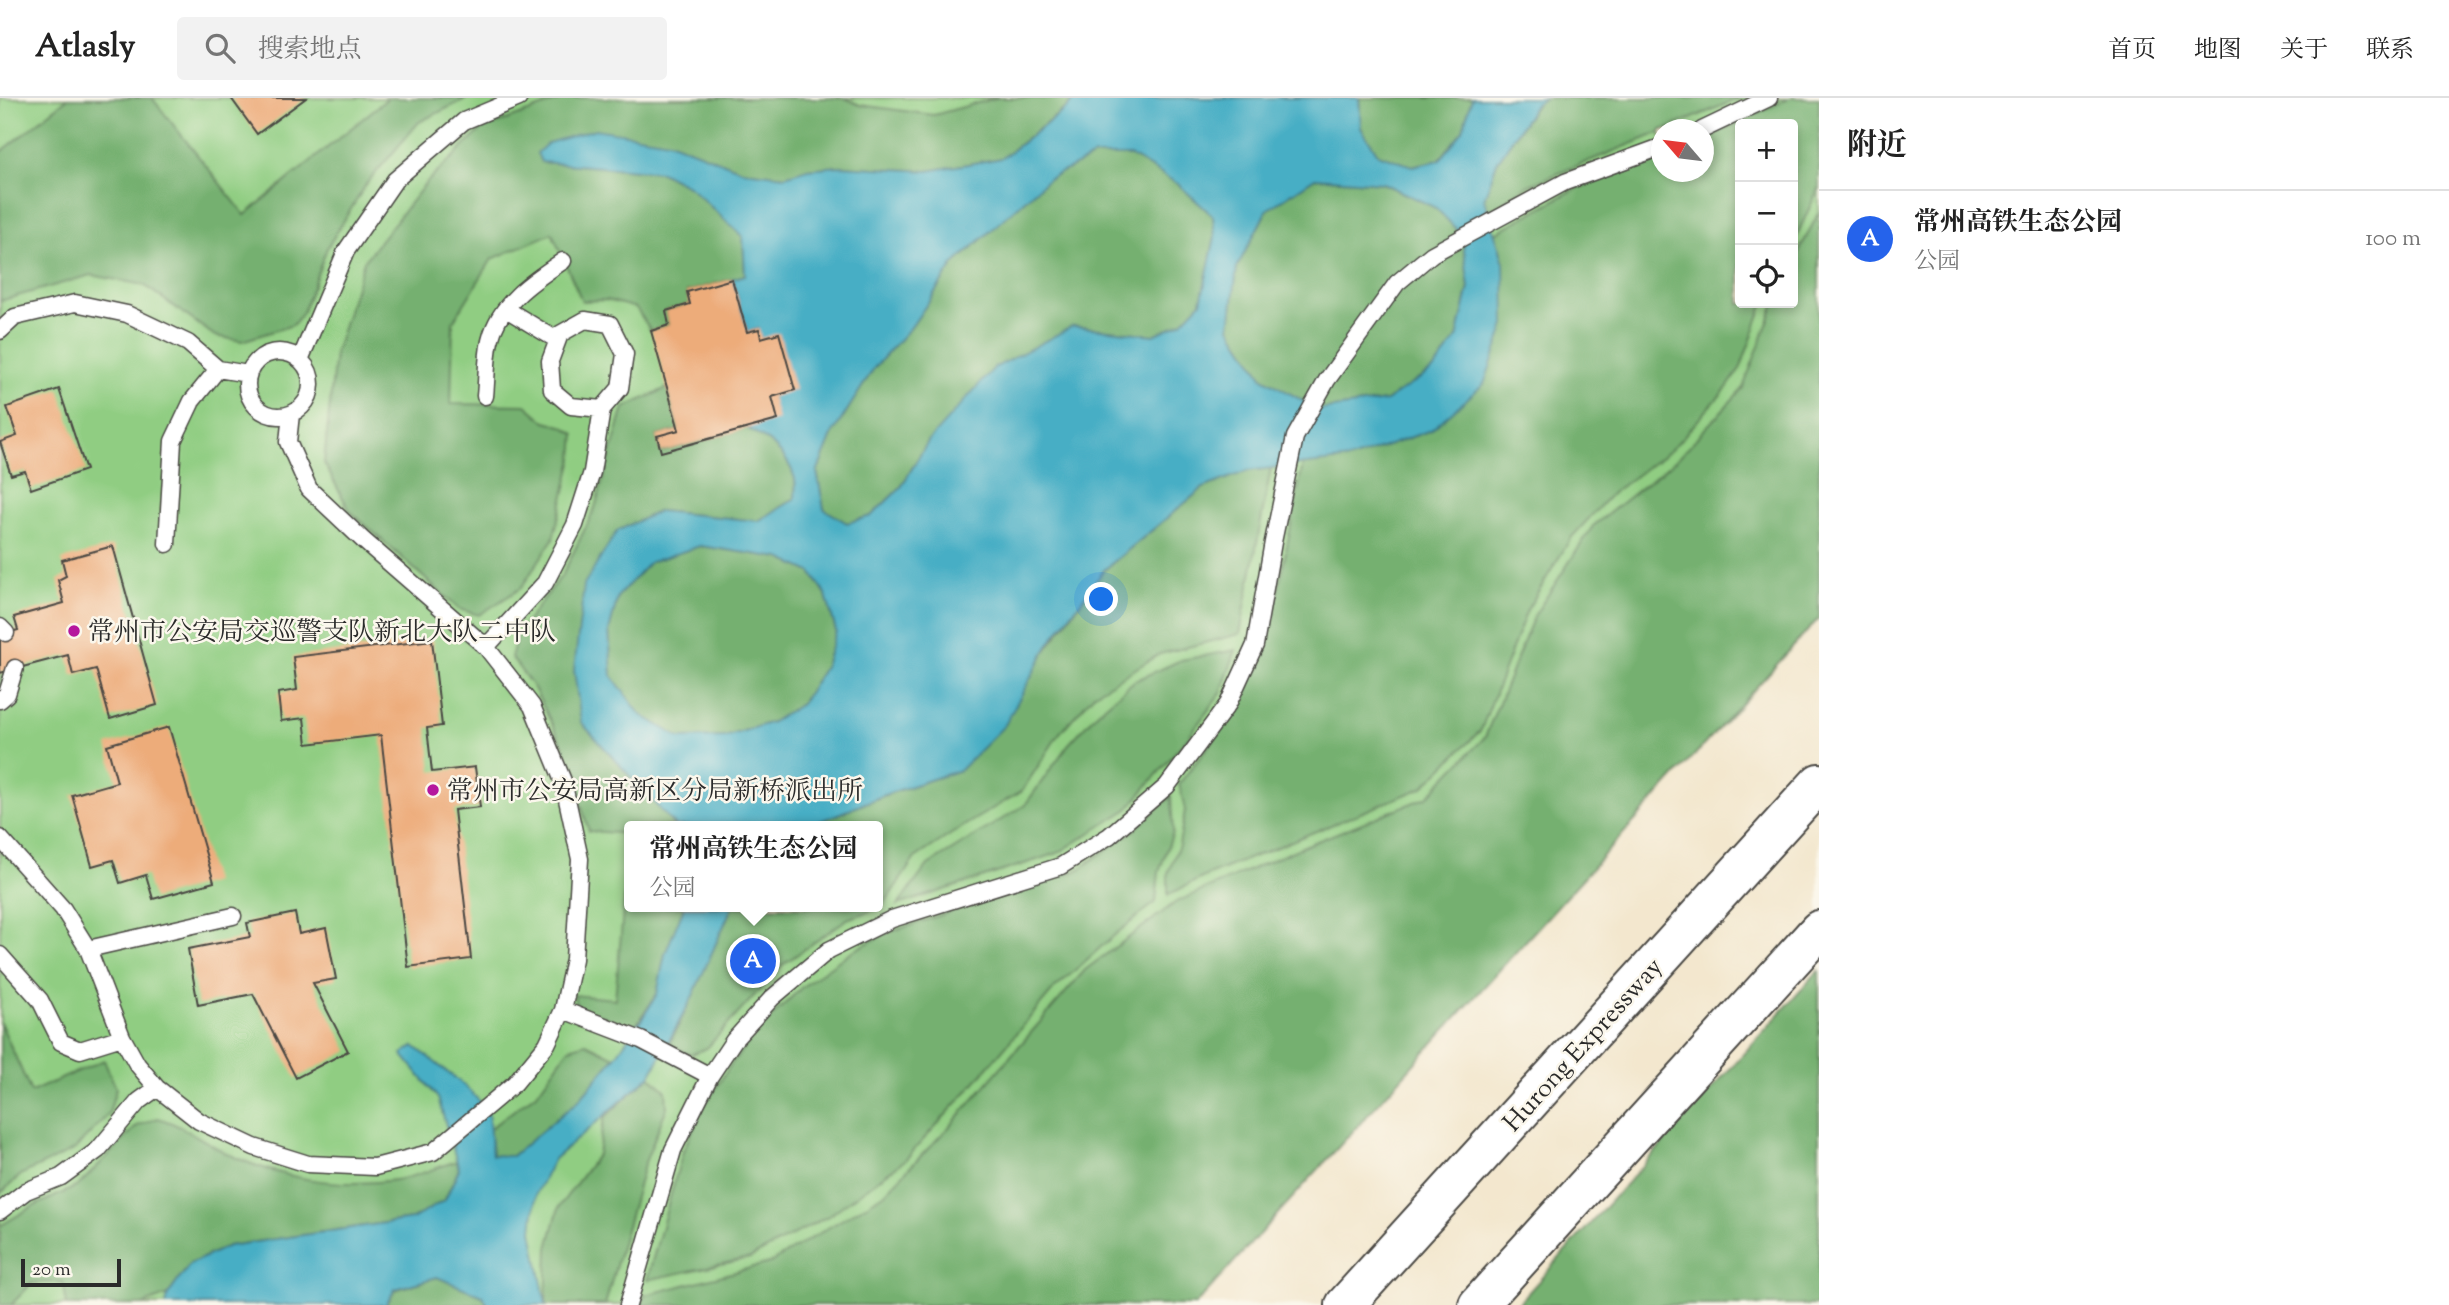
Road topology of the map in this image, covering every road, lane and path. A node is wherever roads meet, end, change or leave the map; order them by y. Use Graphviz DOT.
graph roads {
  1 [pos="519,98"];
  2 [pos="1769,98"];
  3 [pos="1714,124"];
  4 [pos="1651,151"];
  5 [pos="563,261"];
  6 [pos="506,309"];
  7 [pos="0,331"];
  8 [pos="557,340"];
  9 [pos="300,360"];
  10 [pos="218,369"];
  11 [pos="248,374"];
  12 [pos="485,396"];
  13 [pos="602,409"];
  14 [pos="291,414"];
  15 [pos="167,544"];
  16 [pos="486,647"];
  17 [pos="15,668"];
  18 [pos="0,701"];
  19 [pos="1819,783"];
  20 [pos="0,838"];
  21 [pos="233,916"];
  22 [pos="1819,930"];
  23 [pos="88,949"];
  24 [pos="0,956"];
  25 [pos="563,1010"];
  26 [pos="122,1037"];
  27 [pos="710,1076"];
  28 [pos="157,1088"];
  29 [pos="0,1211"];
  30 [pos="628,1305"];
  31 [pos="1345,1305"];
  32 [pos="1478,1305"];
  1 -- 9 [label="lane"];
  2 -- 3 [label="lane"];
  4 -- 27 [label="lane"];
  5 -- 6 [label="lane"];
  6 -- 8 [label="lane"];
  6 -- 12 [label="lane"];
  7 -- 10 [label="lane"];
  8 -- 13 [label="lane"];
  8 -- 13 [label="lane"];
  9 -- 11 [label="lane"];
  9 -- 14 [label="lane"];
  10 -- 11 [label="lane"];
  10 -- 15 [label="lane"];
  11 -- 14 [label="lane"];
  13 -- 16 [label="lane"];
  14 -- 16 [label="lane"];
  16 -- 25 [label="lane"];
  17 -- 18 [label="lane"];
  19 -- 31 [label="highway, Hurong Expressway"];
  20 -- 23 [label="lane"];
  21 -- 23 [label="lane"];
  22 -- 32 [label="highway"];
  23 -- 26 [label="lane"];
  24 -- 26 [label="lane"];
  25 -- 27 [label="lane"];
  25 -- 28 [label="lane"];
  26 -- 28 [label="lane"];
  27 -- 30 [label="lane"];
  28 -- 29 [label="lane"];
}
